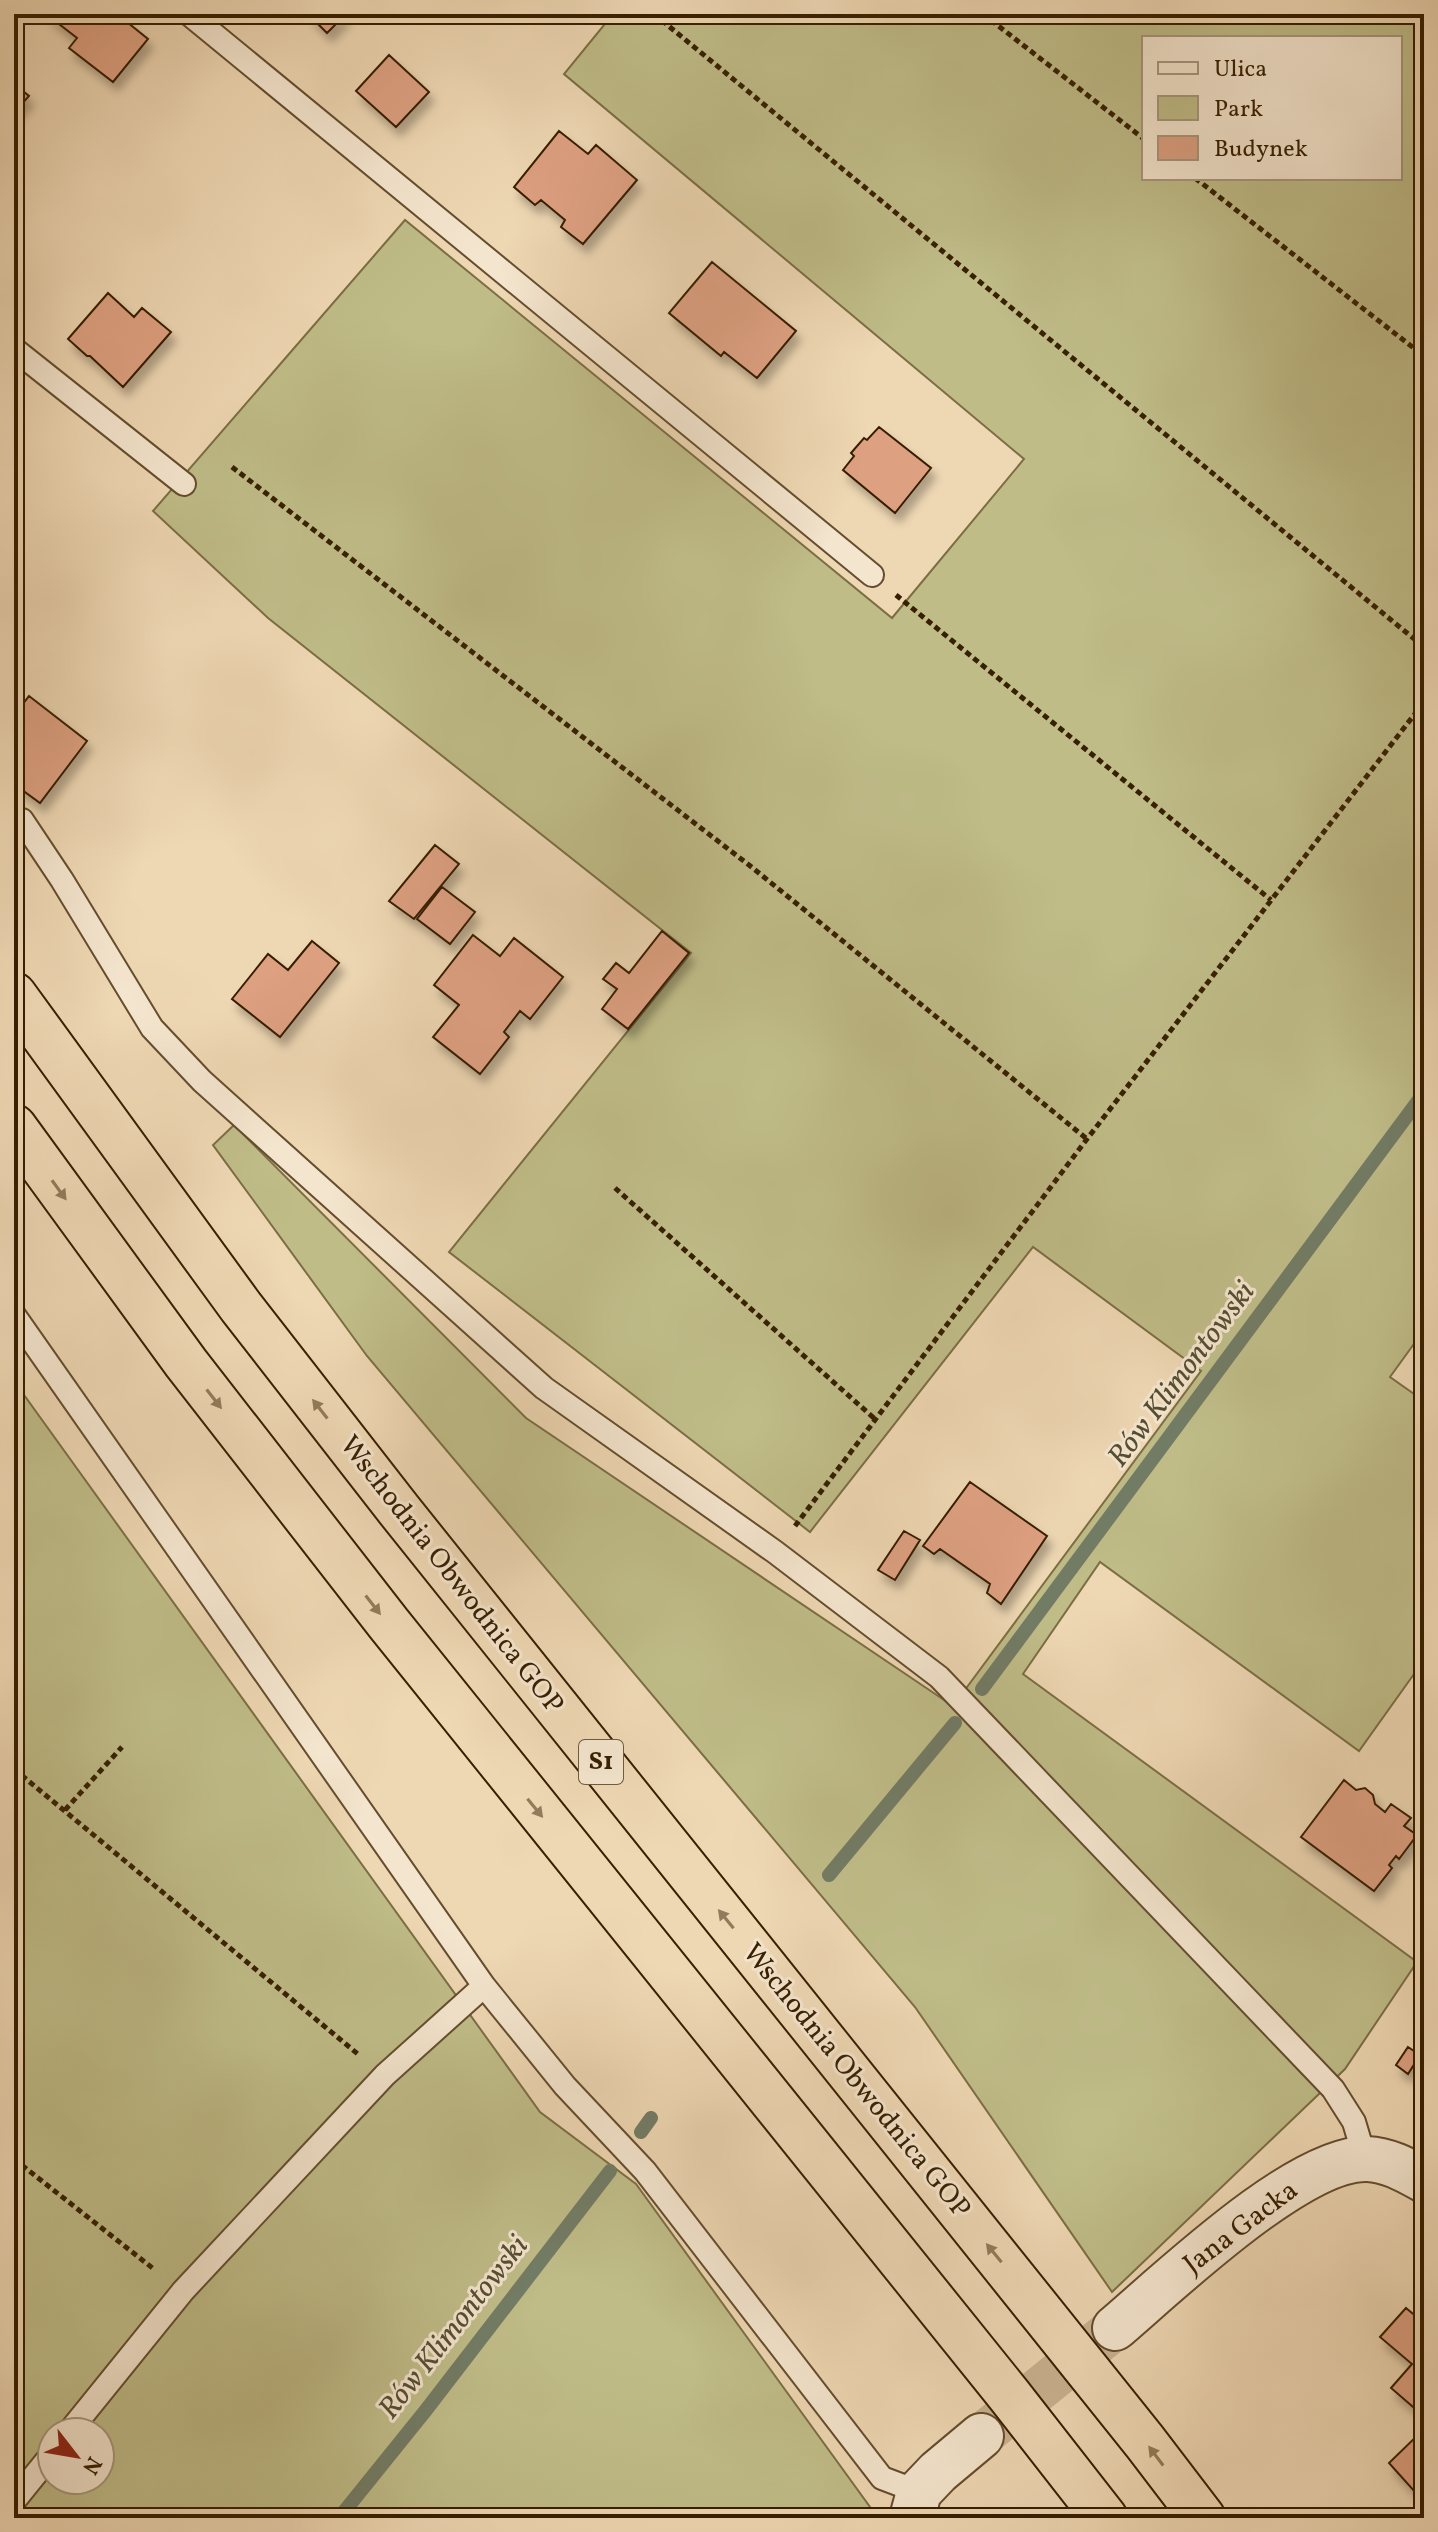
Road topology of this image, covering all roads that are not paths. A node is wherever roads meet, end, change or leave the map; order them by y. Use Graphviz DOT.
graph roads {
  1 [pos="189,14"];
  2 [pos="14,349"];
  3 [pos="184,484"];
  4 [pos="872,575"];
  5 [pos="22,820"];
  6 [pos="14,995"];
  7 [pos="14,1127"];
  8 [pos="14,1315"];
  9 [pos="484,1986"];
  10 [pos="1365,2159"];
  11 [pos="1424,2180"];
  12 [pos="1115,2328"];
  13 [pos="82,2416"];
  14 [pos="981,2436"];
  15 [pos="36,2474"];
  16 [pos="14,2501"];
  17 [pos="916,2505"];
  18 [pos="1105,2518"];
  19 [pos="1203,2518"];
  1 -- 4 [label="lane"];
  2 -- 3 [label="lane"];
  5 -- 10 [label="lane"];
  19 -- 6 [label="highway, Wschodnia Obwodnica GOP / S1, one-way"];
  7 -- 18 [label="highway, one-way"];
  8 -- 9 [label="lane"];
  9 -- 13 [label="lane"];
  9 -- 17 [label="lane"];
  10 -- 11 [label="street, Jana Gacka"];
  10 -- 12 [label="street, Jana Gacka"];
  14 -- 17 [label="street"];
  15 -- 16 [label="lane"];
}
